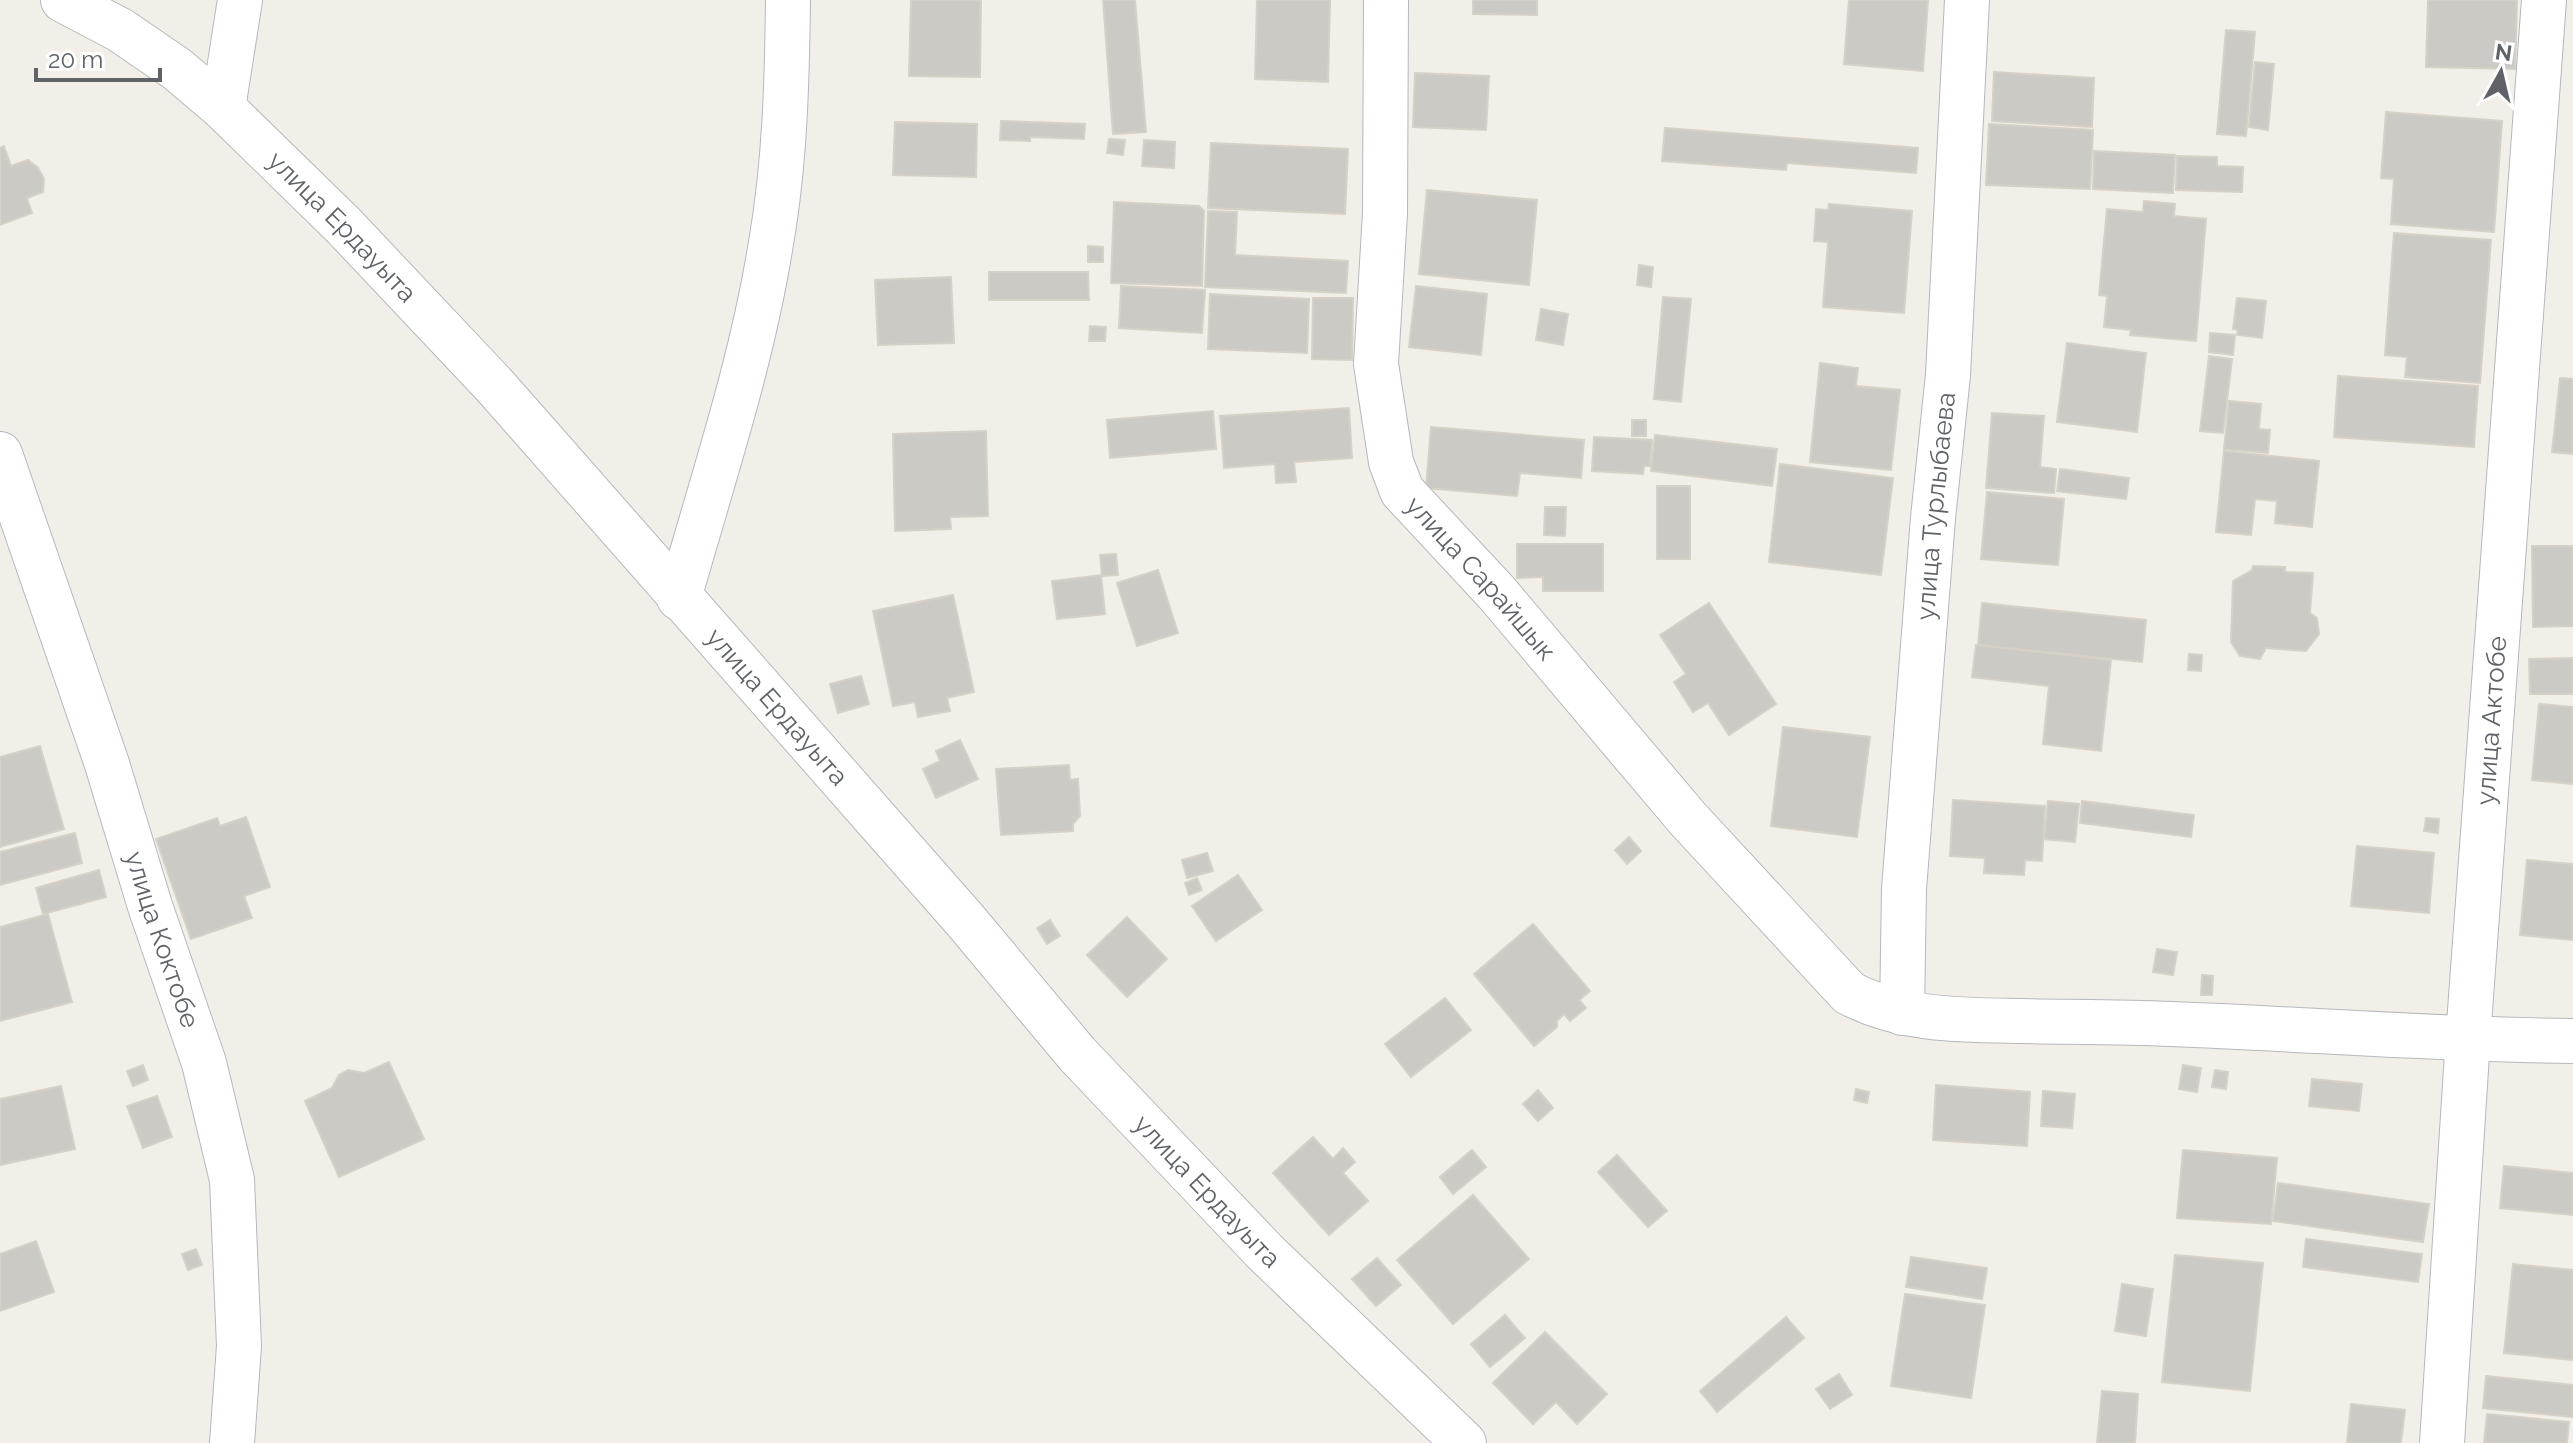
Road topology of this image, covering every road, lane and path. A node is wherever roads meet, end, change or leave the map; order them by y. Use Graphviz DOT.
graph roads {
  1 [pos="63,0"];
  2 [pos="240,0"];
  3 [pos="788,0"];
  4 [pos="1386,0"];
  5 [pos="1967,0"];
  6 [pos="2544,0"];
  7 [pos="223,108"];
  8 [pos="0,454"];
  9 [pos="679,598"];
  10 [pos="1902,1013"];
  11 [pos="2468,1038"];
  12 [pos="2573,1041"];
  13 [pos="232,1443"];
  14 [pos="1464,1443"];
  15 [pos="2442,1443"];
  1 -- 7 [label="street, улица Ердауыта"];
  2 -- 7 [label="street"];
  3 -- 9 [label="street"];
  4 -- 10 [label="street, улица Сарайшык"];
  5 -- 10 [label="street, улица Турлыбаева"];
  6 -- 11 [label="street, улица Актобе"];
  7 -- 9 [label="street, улица Ердауыта"];
  8 -- 13 [label="street, улица Коктобе"];
  9 -- 14 [label="street, улица Ердауыта"];
  10 -- 11 [label="street, улица Сарайшык"];
  11 -- 12 [label="street, улица Сарайшык"];
  11 -- 15 [label="street, улица Актобе"];
}
